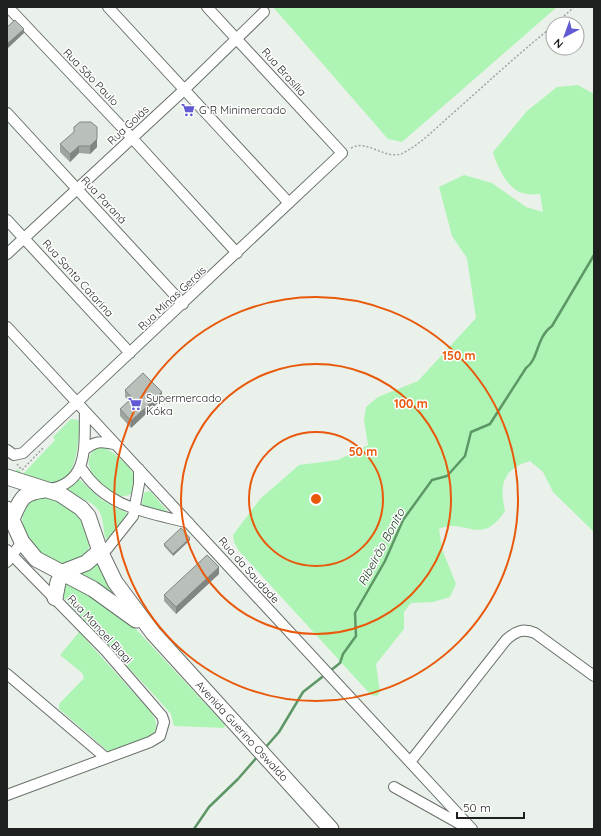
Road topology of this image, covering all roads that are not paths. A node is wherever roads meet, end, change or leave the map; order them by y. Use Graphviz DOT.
graph roads {
  1 [pos="8,7"];
  2 [pos="108,7"];
  3 [pos="207,7"];
  4 [pos="264,12"];
  5 [pos="237,38"];
  6 [pos="185,89"];
  7 [pos="7,113"];
  8 [pos="132,138"];
  9 [pos="342,153"];
  10 [pos="77,189"];
  11 [pos="289,203"];
  12 [pos="7,220"];
  13 [pos="25,238"];
  14 [pos="237,253"];
  15 [pos="7,254"];
  16 [pos="183,304"];
  17 [pos="7,327"];
  18 [pos="130,353"];
  19 [pos="77,404"];
  20 [pos="85,412"];
  21 [pos="114,444"];
  22 [pos="84,450"];
  23 [pos="11,452"];
  24 [pos="81,468"];
  25 [pos="139,469"];
  26 [pos="7,477"];
  27 [pos="47,489"];
  28 [pos="136,509"];
  29 [pos="10,514"];
  30 [pos="189,523"];
  31 [pos="22,542"];
  32 [pos="100,551"];
  33 [pos="9,556"];
  34 [pos="63,572"];
  35 [pos="55,598"];
  36 [pos="153,633"];
  37 [pos="7,674"];
  38 [pos="594,676"];
  39 [pos="106,758"];
  40 [pos="410,762"];
  41 [pos="394,787"];
  42 [pos="9,792"];
  43 [pos="331,829"];
  44 [pos="469,829"];
  45 [pos="472,829"];
  1 -- 8 [label="street, Rua São Paulo"];
  2 -- 6 [label="street"];
  3 -- 5 [label="street, Rua Brasília"];
  4 -- 5 [label="street, Rua Goiás"];
  5 -- 6 [label="street, Rua Goiás"];
  5 -- 9 [label="street, Rua Brasília"];
  6 -- 8 [label="street, Rua Goiás"];
  6 -- 11 [label="street"];
  7 -- 10 [label="street, Rua Paraná"];
  8 -- 10 [label="street, Rua Goiás"];
  8 -- 14 [label="street, Rua São Paulo"];
  9 -- 11 [label="street, Rua Minas Gerais"];
  10 -- 13 [label="street, Rua Goiás"];
  10 -- 16 [label="street, Rua Paraná"];
  11 -- 14 [label="street, Rua Minas Gerais"];
  12 -- 13 [label="street, Rua Santa Catarina"];
  13 -- 15 [label="street, Rua Goiás"];
  13 -- 18 [label="street, Rua Santa Catarina"];
  14 -- 16 [label="street, Rua Minas Gerais"];
  16 -- 18 [label="street, Rua Minas Gerais"];
  17 -- 19 [label="street, Rua da Saudade"];
  18 -- 19 [label="street, Rua Minas Gerais"];
  19 -- 20 [label="street, Rua da Saudade"];
  19 -- 23 [label="street, Rua Minas Gerais"];
  20 -- 21 [label="street, Rua da Saudade"];
  20 -- 22 [label="street"];
  21 -- 22 [label="street"];
  21 -- 25 [label="street, Rua da Saudade"];
  22 -- 24 [label="street"];
  24 -- 27 [label="street"];
  24 -- 28 [label="street"];
  25 -- 28 [label="street"];
  25 -- 30 [label="street, Rua da Saudade"];
  26 -- 27 [label="main road, Avenida Guerino Oswaldo"];
  27 -- 29 [label="main road"];
  27 -- 32 [label="main road, Avenida Guerino Oswaldo"];
  28 -- 30 [label="street"];
  28 -- 32 [label="street"];
  29 -- 31 [label="main road, Avenida Guerino Oswaldo"];
  30 -- 40 [label="street, Rua da Saudade"];
  31 -- 33 [label="street"];
  31 -- 34 [label="main road, Avenida Guerino Oswaldo"];
  32 -- 34 [label="main road"];
  32 -- 36 [label="main road, Avenida Guerino Oswaldo"];
  33 -- 35 [label="street, Rua Manoel Biagi"];
  34 -- 35 [label="main road"];
  34 -- 36 [label="main road, Avenida Guerino Oswaldo"];
  35 -- 39 [label="street, Rua Manoel Biagi"];
  36 -- 43 [label="main road, Avenida Guerino Oswaldo"];
  37 -- 39 [label="street"];
  38 -- 40 [label="street"];
  39 -- 42 [label="street"];
  40 -- 45 [label="street, Rua da Saudade"];
  41 -- 44 [label="street"];
}
